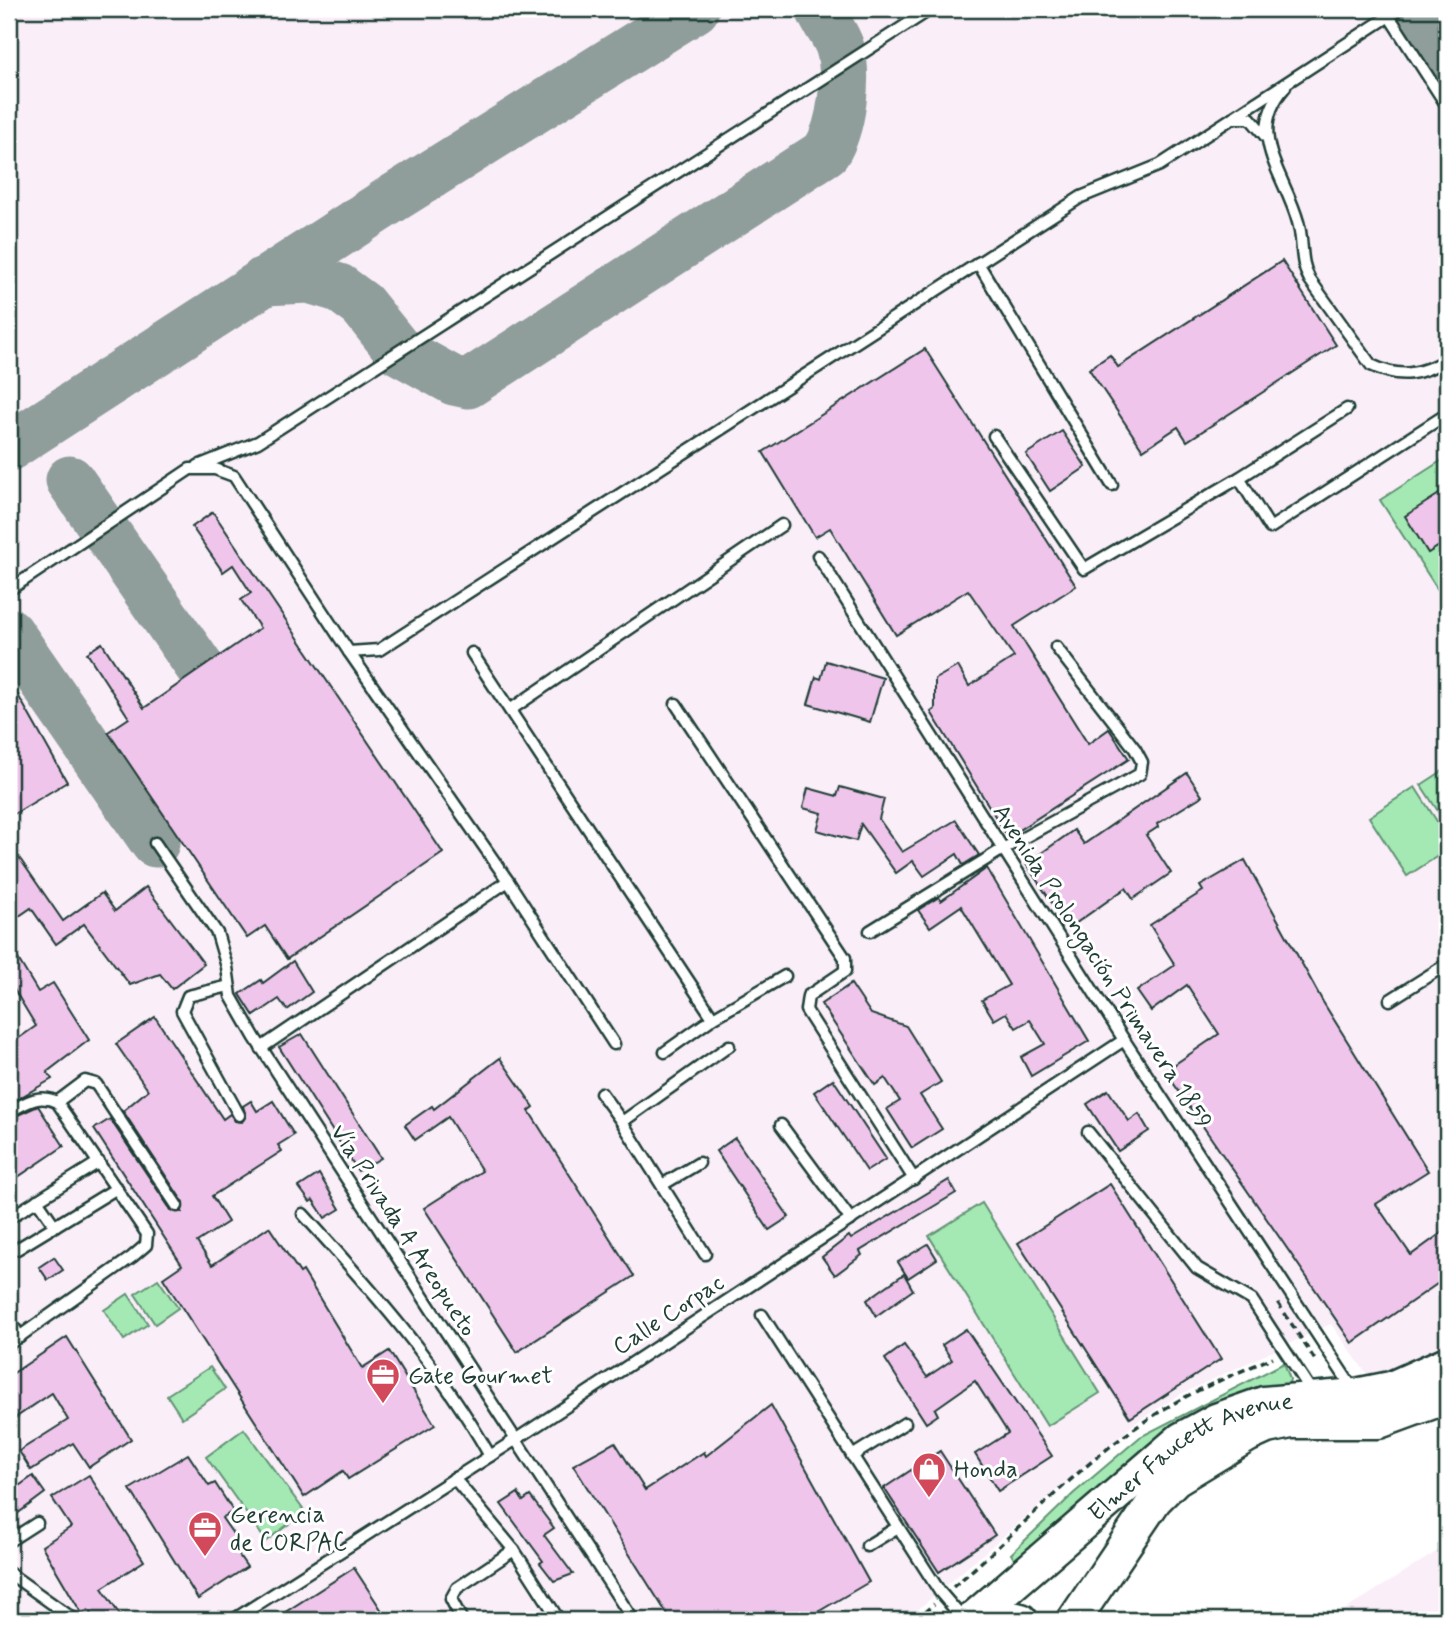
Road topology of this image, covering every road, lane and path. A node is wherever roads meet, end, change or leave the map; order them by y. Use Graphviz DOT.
graph roads {
  1 [pos="931,9"];
  2 [pos="1400,9"];
  3 [pos="1389,16"];
  4 [pos="1295,76"];
  5 [pos="1447,106"];
  6 [pos="1228,120"];
  7 [pos="1267,138"];
  8 [pos="978,262"];
  9 [pos="1447,359"];
  10 [pos="1347,409"];
  11 [pos="1447,414"];
  12 [pos="994,436"];
  13 [pos="191,469"];
  14 [pos="1239,478"];
  15 [pos="1112,485"];
  16 [pos="782,525"];
  17 [pos="818,556"];
  18 [pos="9,590"];
  19 [pos="1056,647"];
  20 [pos="349,652"];
  21 [pos="472,653"];
  22 [pos="676,704"];
  23 [pos="510,710"];
  24 [pos="155,843"];
  25 [pos="1003,849"];
  26 [pos="508,881"];
  27 [pos="870,931"];
  28 [pos="1447,964"];
  29 [pos="785,976"];
  30 [pos="229,986"];
  31 [pos="1390,1000"];
  32 [pos="713,1018"];
  33 [pos="1124,1040"];
  34 [pos="258,1043"];
  35 [pos="614,1044"];
  36 [pos="729,1046"];
  37 [pos="665,1052"];
  38 [pos="601,1093"];
  39 [pos="57,1102"];
  40 [pos="9,1112"];
  41 [pos="239,1115"];
  42 [pos="622,1122"];
  43 [pos="781,1125"];
  44 [pos="1088,1132"];
  45 [pos="99,1162"];
  46 [pos="699,1163"];
  47 [pos="914,1179"];
  48 [pos="662,1185"];
  49 [pos="117,1188"];
  50 [pos="37,1200"];
  51 [pos="177,1206"];
  52 [pos="303,1214"];
  53 [pos="9,1218"];
  54 [pos="851,1220"];
  55 [pos="55,1226"];
  56 [pos="17,1249"];
  57 [pos="705,1254"];
  58 [pos="762,1315"];
  59 [pos="9,1319"];
  60 [pos="20,1336"];
  61 [pos="1303,1343"];
  62 [pos="9,1344"];
  63 [pos="1287,1350"];
  64 [pos="1447,1363"];
  65 [pos="1356,1395"];
  66 [pos="1447,1397"];
  67 [pos="1315,1399"];
  68 [pos="905,1423"];
  69 [pos="515,1440"];
  70 [pos="852,1455"];
  71 [pos="490,1456"];
  72 [pos="454,1478"];
  73 [pos="37,1523"];
  74 [pos="898,1527"];
  75 [pos="9,1541"];
  76 [pos="867,1546"];
  77 [pos="514,1550"];
  78 [pos="9,1573"];
  79 [pos="943,1596"];
  80 [pos="75,1620"];
  81 [pos="233,1620"];
  82 [pos="462,1620"];
  83 [pos="559,1620"];
  84 [pos="632,1620"];
  85 [pos="915,1620"];
  86 [pos="964,1620"];
  87 [pos="971,1620"];
  88 [pos="979,1620"];
  89 [pos="1021,1620"];
  90 [pos="1074,1620"];
  1 -- 13 [label="lane"];
  2 -- 3 [label="lane"];
  3 -- 4 [label="lane"];
  3 -- 5 [label="lane"];
  4 -- 6 [label="lane"];
  4 -- 7 [label="lane"];
  6 -- 7 [label="lane"];
  6 -- 8 [label="lane"];
  7 -- 9 [label="lane"];
  8 -- 15 [label="lane"];
  8 -- 20 [label="lane"];
  10 -- 14 [label="lane"];
  11 -- 14 [label="lane"];
  12 -- 14 [label="lane"];
  13 -- 18 [label="lane"];
  13 -- 20 [label="lane"];
  16 -- 23 [label="lane"];
  17 -- 25 [label="lane, Avenida Prolongación Primavera 1859"];
  19 -- 25 [label="lane"];
  20 -- 26 [label="lane"];
  21 -- 23 [label="lane"];
  22 -- 47 [label="lane"];
  23 -- 32 [label="lane"];
  24 -- 30 [label="lane, Vía Privada A Areopueto"];
  25 -- 27 [label="lane"];
  25 -- 33 [label="lane, Avenida Prolongación Primavera 1859"];
  26 -- 34 [label="lane"];
  26 -- 35 [label="lane"];
  28 -- 31 [label="lane"];
  29 -- 32 [label="lane"];
  30 -- 34 [label="lane, Vía Privada A Areopueto"];
  30 -- 41 [label="lane"];
  32 -- 37 [label="lane"];
  33 -- 47 [label="lane, Calle Corpac"];
  33 -- 65 [label="lane, Avenida Prolongación Primavera 1859"];
  34 -- 69 [label="lane, Vía Privada A Areopueto"];
  36 -- 42 [label="lane"];
  38 -- 42 [label="lane"];
  39 -- 40 [label="lane"];
  39 -- 45 [label="lane"];
  39 -- 51 [label="lane"];
  42 -- 48 [label="lane"];
  43 -- 54 [label="lane"];
  44 -- 63 [label="lane"];
  45 -- 49 [label="lane"];
  45 -- 50 [label="lane"];
  46 -- 48 [label="lane"];
  47 -- 54 [label="lane, Calle Corpac"];
  48 -- 57 [label="lane"];
  49 -- 55 [label="lane"];
  49 -- 60 [label="lane"];
  50 -- 53 [label="lane"];
  50 -- 55 [label="lane"];
  52 -- 71 [label="lane"];
  54 -- 69 [label="lane, Calle Corpac"];
  55 -- 56 [label="lane"];
  58 -- 70 [label="lane"];
  59 -- 60 [label="lane"];
  60 -- 62 [label="lane"];
  61 -- 63 [label="path"];
  63 -- 67 [label="lane"];
  63 -- 79 [label="path"];
  64 -- 65 [label="highway, Elmer Faucett Avenue"];
  65 -- 67 [label="highway, Elmer Faucett Avenue"];
  66 -- 90 [label="highway, Elmer Faucett Avenue"];
  67 -- 87 [label="highway, Elmer Faucett Avenue"];
  68 -- 70 [label="lane"];
  69 -- 71 [label="lane, Calle Corpac"];
  69 -- 84 [label="lane, Vía Privada A Areopueto"];
  70 -- 74 [label="lane"];
  71 -- 72 [label="lane, Calle Corpac"];
  72 -- 77 [label="lane"];
  72 -- 81 [label="lane, Calle Corpac"];
  73 -- 75 [label="lane"];
  74 -- 76 [label="lane"];
  74 -- 79 [label="lane"];
  77 -- 82 [label="lane"];
  77 -- 83 [label="lane"];
  78 -- 80 [label="lane"];
  79 -- 85 [label="path"];
  79 -- 86 [label="lane"];
  88 -- 89 [label="highway"];
}
